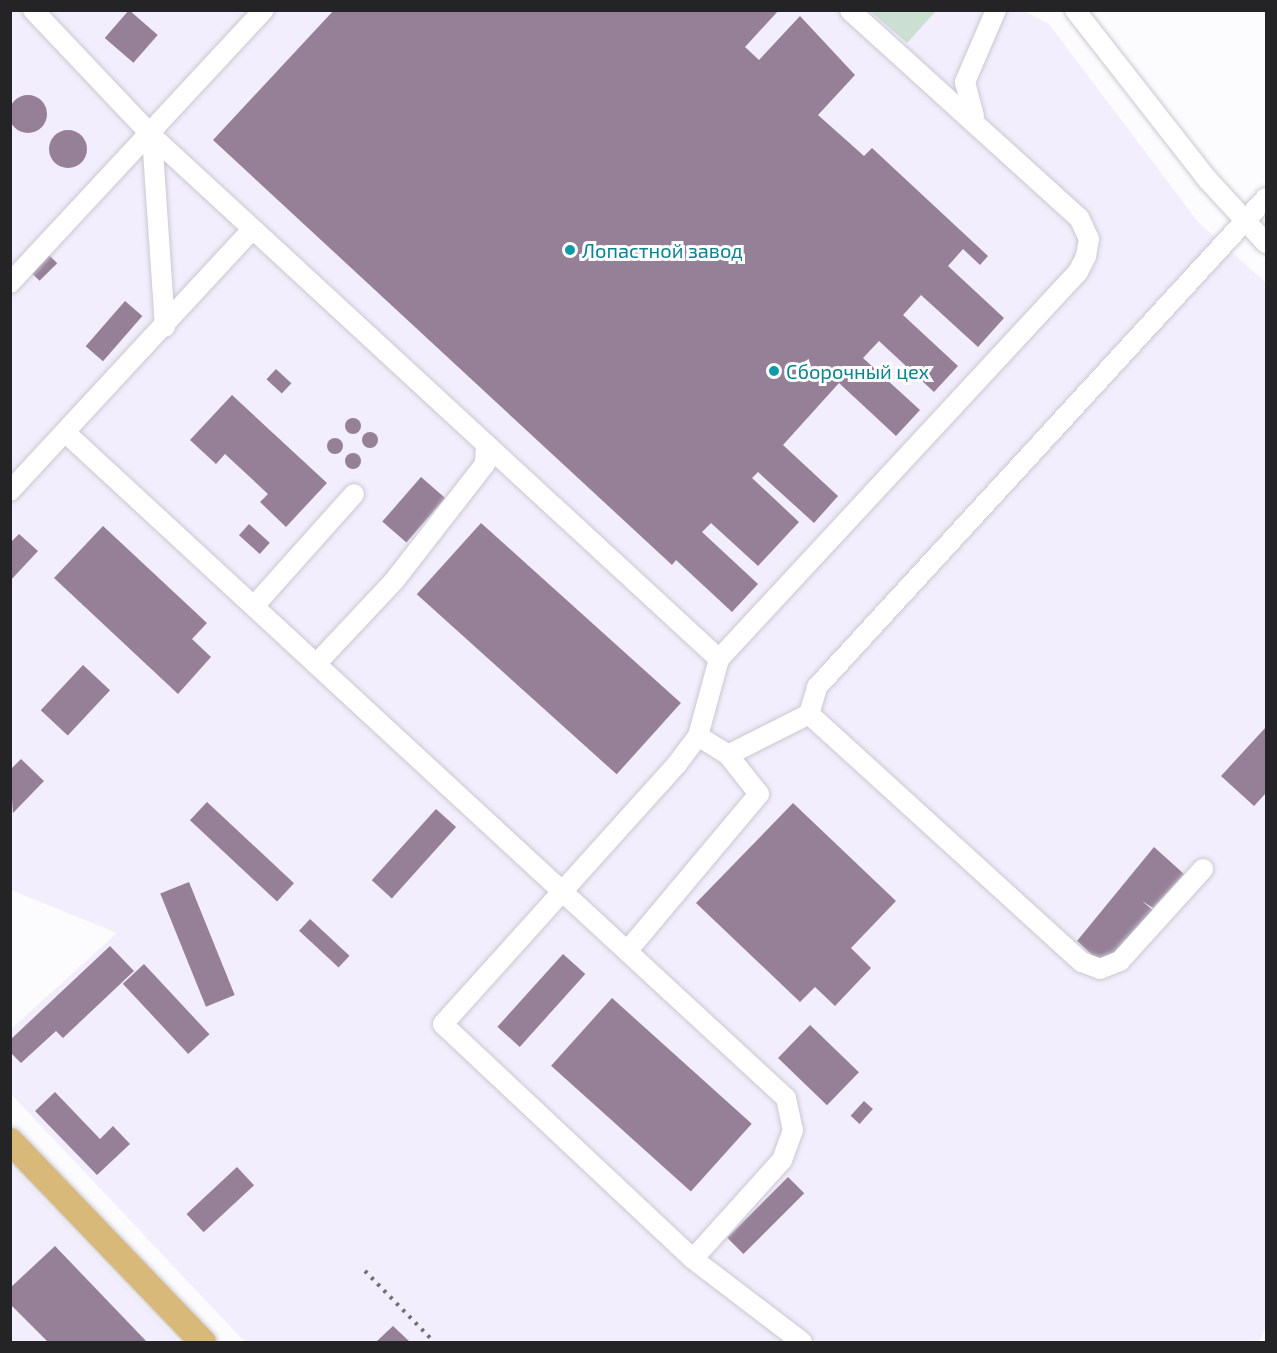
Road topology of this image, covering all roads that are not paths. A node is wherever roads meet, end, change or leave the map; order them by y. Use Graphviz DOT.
graph roads {
  1 [pos="33,10"];
  2 [pos="264,10"];
  3 [pos="850,10"];
  4 [pos="996,10"];
  5 [pos="1075,10"];
  6 [pos="981,126"];
  7 [pos="152,136"];
  8 [pos="1266,198"];
  9 [pos="1246,221"];
  10 [pos="252,230"];
  11 [pos="1266,243"];
  12 [pos="10,283"];
  13 [pos="165,327"];
  14 [pos="66,433"];
  15 [pos="491,457"];
  16 [pos="10,491"];
  17 [pos="354,494"];
  18 [pos="254,606"];
  19 [pos="719,659"];
  20 [pos="317,663"];
  21 [pos="809,714"];
  22 [pos="698,736"];
  23 [pos="728,755"];
  24 [pos="1203,869"];
  25 [pos="562,888"];
  26 [pos="629,949"];
  27 [pos="10,1141"];
  28 [pos="693,1259"];
  29 [pos="203,1342"];
  30 [pos="802,1342"];
  1 -- 7 [label="lane"];
  2 -- 7 [label="lane"];
  3 -- 6 [label="lane"];
  4 -- 6 [label="lane"];
  5 -- 9 [label="lane"];
  6 -- 19 [label="lane"];
  7 -- 10 [label="lane"];
  7 -- 12 [label="lane"];
  7 -- 13 [label="lane"];
  8 -- 9 [label="lane"];
  9 -- 11 [label="lane"];
  9 -- 21 [label="lane"];
  10 -- 13 [label="lane"];
  10 -- 15 [label="lane"];
  13 -- 14 [label="lane"];
  14 -- 16 [label="lane"];
  14 -- 18 [label="lane"];
  15 -- 19 [label="lane"];
  15 -- 20 [label="lane"];
  17 -- 18 [label="lane"];
  18 -- 20 [label="lane"];
  19 -- 22 [label="lane"];
  20 -- 25 [label="lane"];
  21 -- 23 [label="lane"];
  21 -- 24 [label="lane"];
  22 -- 23 [label="lane"];
  22 -- 25 [label="lane"];
  23 -- 26 [label="lane"];
  25 -- 26 [label="lane"];
  25 -- 28 [label="lane"];
  26 -- 28 [label="lane"];
  27 -- 29 [label="main road"];
  28 -- 30 [label="lane"];
}
